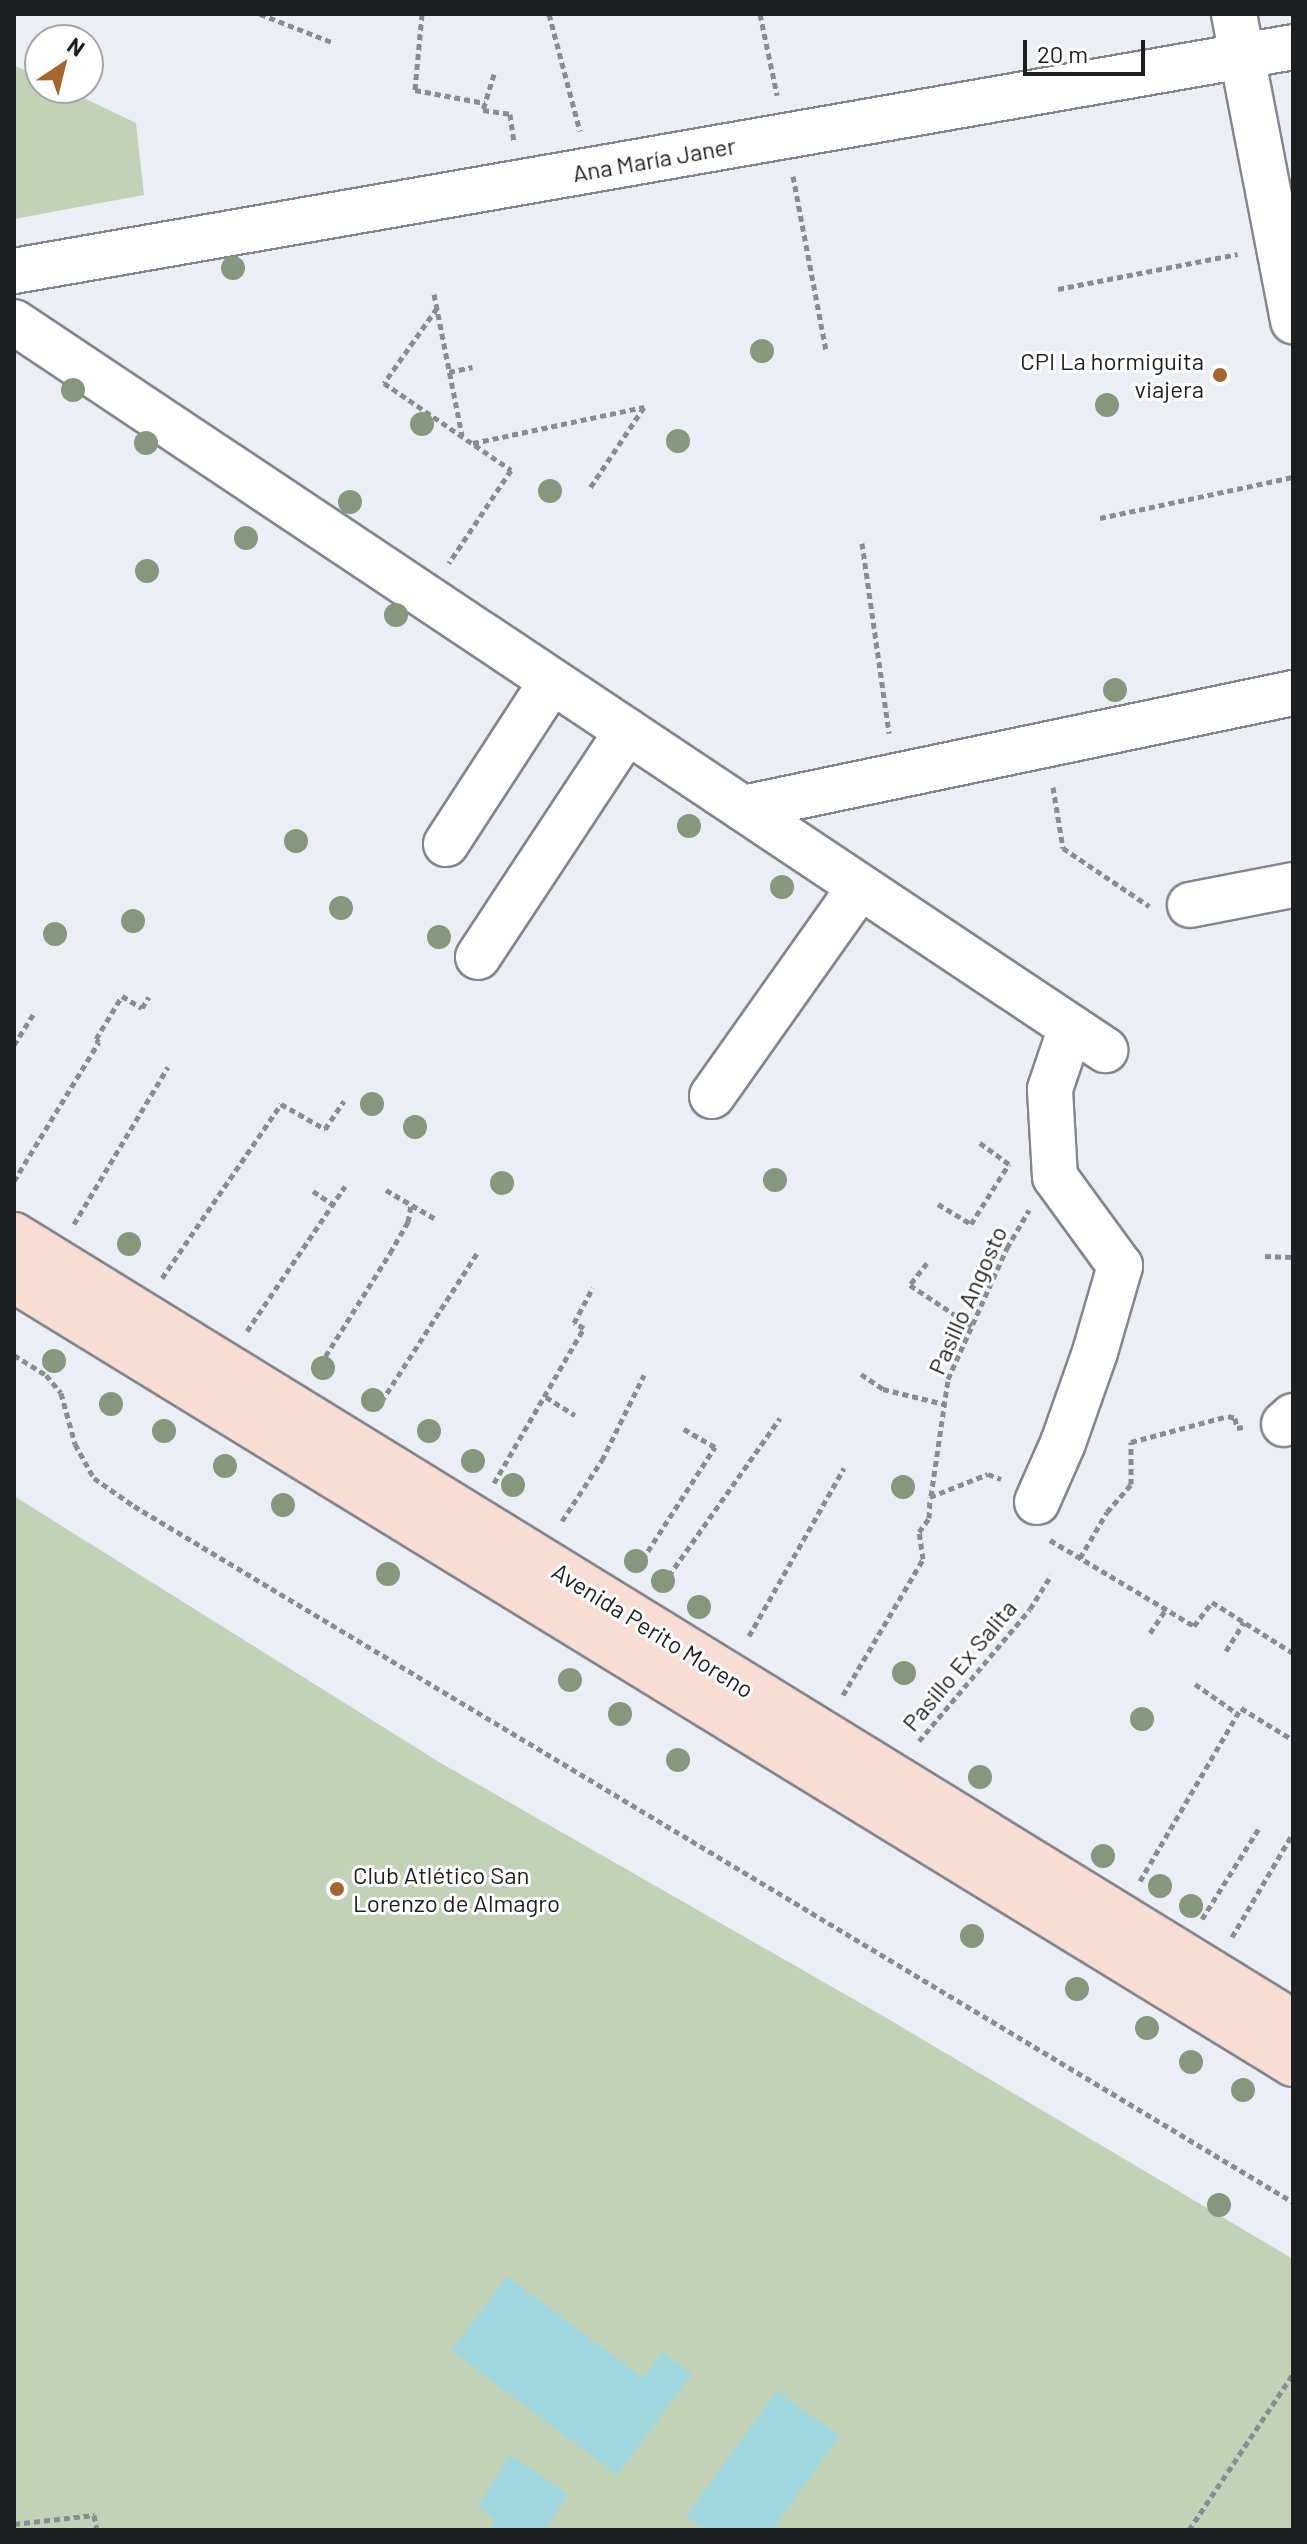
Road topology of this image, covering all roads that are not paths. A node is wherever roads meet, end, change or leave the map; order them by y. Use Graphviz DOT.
graph roads {
  1 [pos="1234,14"];
  2 [pos="1293,47"];
  3 [pos="1242,56"];
  4 [pos="14,271"];
  5 [pos="1293,321"];
  6 [pos="14,322"];
  7 [pos="552,681"];
  8 [pos="1293,693"];
  9 [pos="627,731"];
  10 [pos="743,808"];
  11 [pos="446,844"];
  12 [pos="1293,885"];
  13 [pos="860,887"];
  14 [pos="1190,905"];
  15 [pos="478,957"];
  16 [pos="712,1096"];
  17 [pos="14,1235"];
  18 [pos="14,1280"];
  19 [pos="1037,1502"];
  20 [pos="1293,2022"];
  21 [pos="1293,2064"];
  1 -- 3 [label="street"];
  2 -- 3 [label="street, Ana María Janer"];
  3 -- 4 [label="street, Ana María Janer"];
  3 -- 5 [label="street"];
  6 -- 7 [label="street"];
  7 -- 9 [label="street"];
  7 -- 11 [label="street"];
  8 -- 10 [label="street"];
  9 -- 10 [label="street"];
  9 -- 15 [label="street"];
  10 -- 13 [label="street"];
  12 -- 14 [label="street"];
  13 -- 16 [label="street"];
  13 -- 19 [label="street"];
  17 -- 20 [label="main road, Avenida Perito Moreno"];
  18 -- 21 [label="main road, Avenida Perito Moreno"];
}
